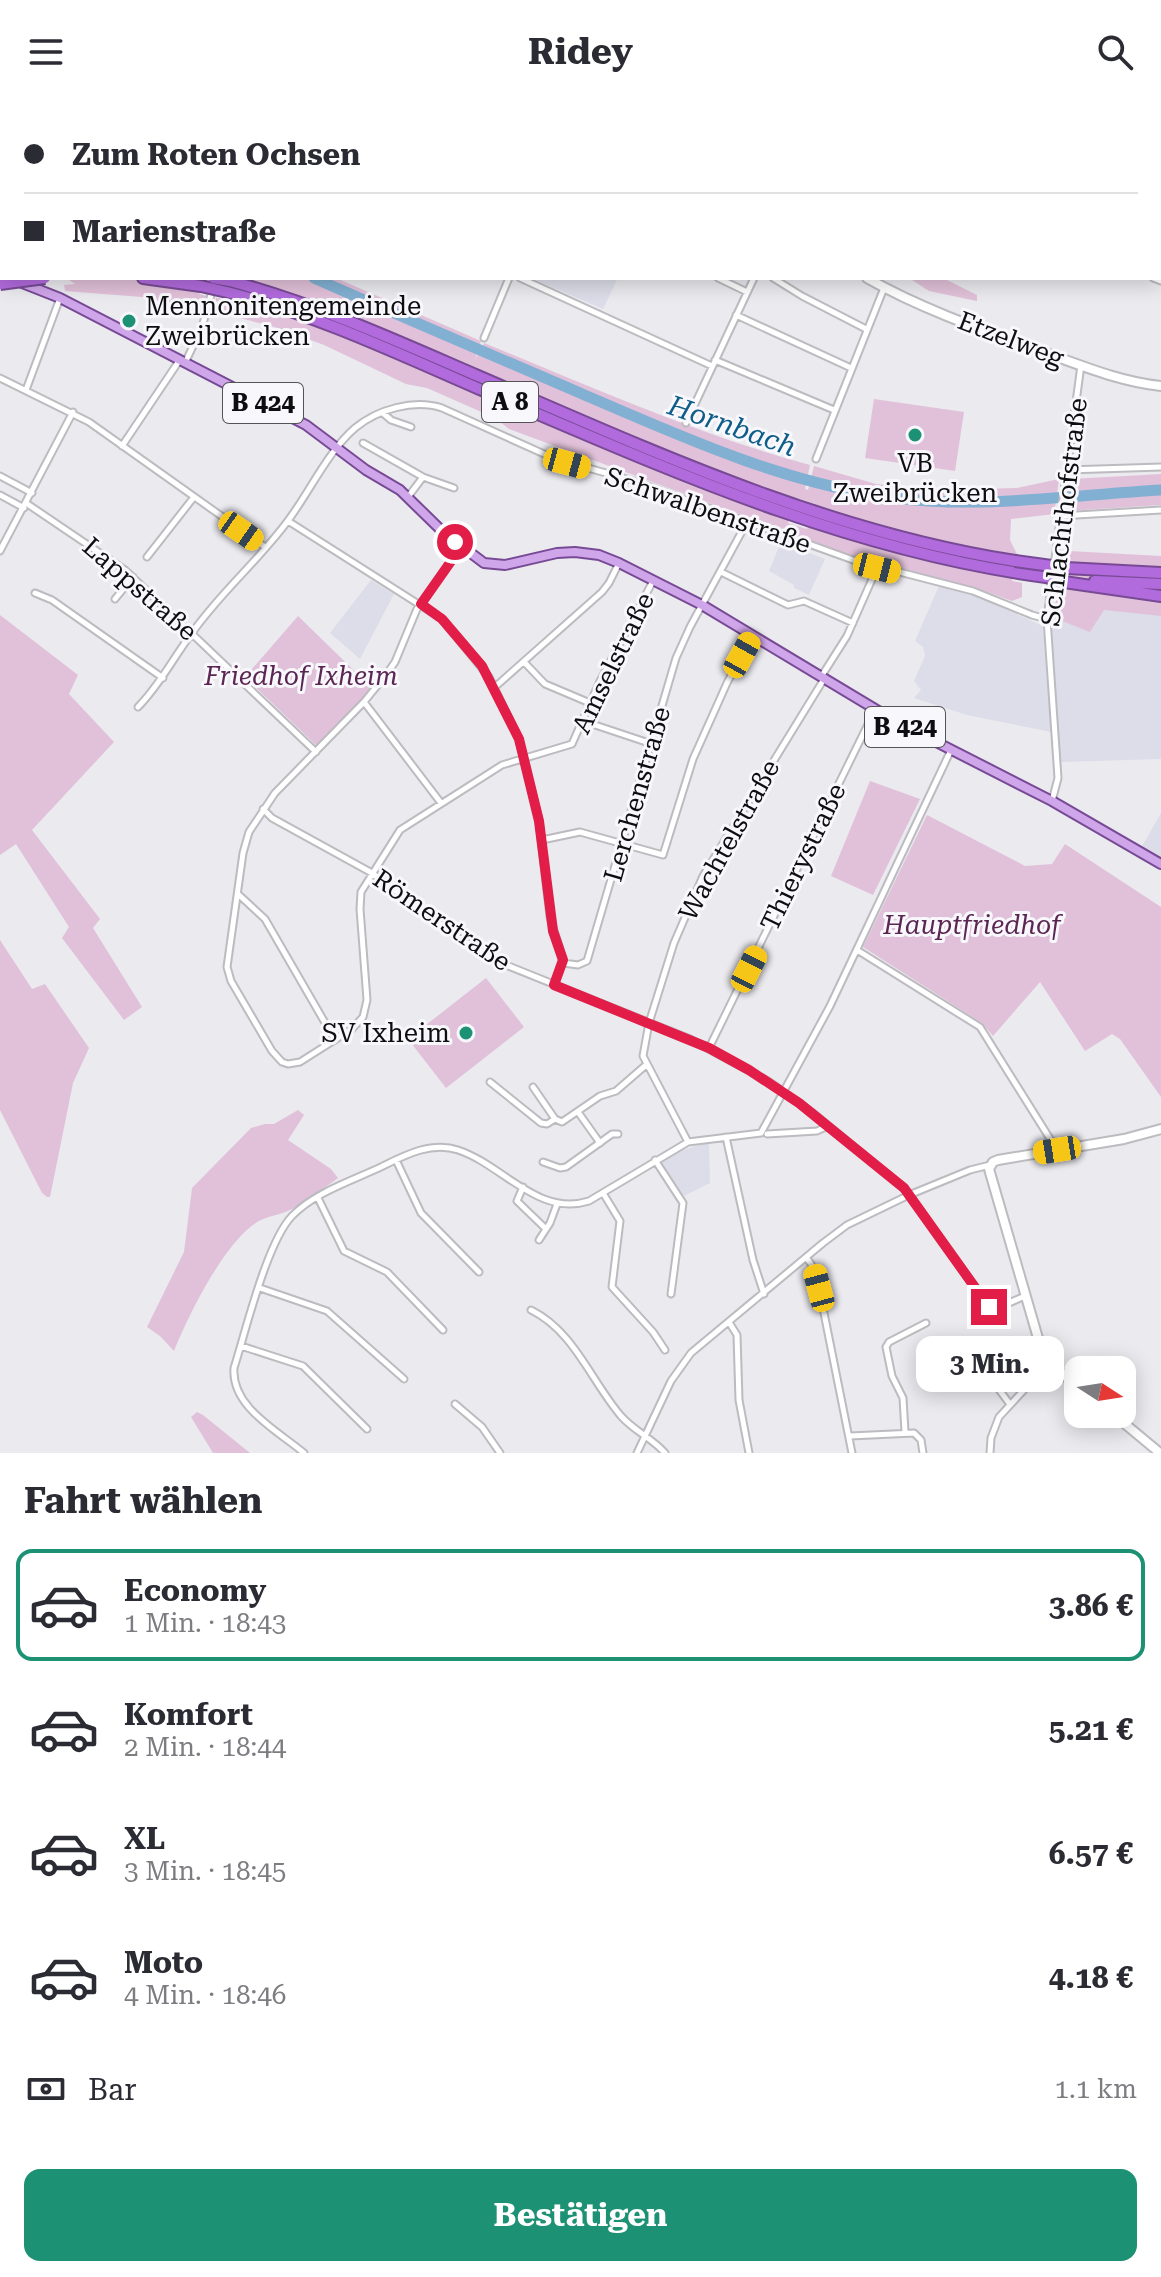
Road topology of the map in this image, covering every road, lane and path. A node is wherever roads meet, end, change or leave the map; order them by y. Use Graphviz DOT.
graph roads {
  1 [pos="13,280"];
  2 [pos="30,280"];
  3 [pos="158,280"];
  4 [pos="214,280"];
  5 [pos="218,280"];
  6 [pos="508,280"];
  7 [pos="525,280"];
  8 [pos="722,280"];
  9 [pos="753,280"];
  10 [pos="776,280"];
  11 [pos="871,280"];
  12 [pos="0,284"];
  13 [pos="228,287"];
  14 [pos="884,287"];
  15 [pos="747,292"];
  16 [pos="60,298"];
  17 [pos="736,315"];
  18 [pos="866,329"];
  19 [pos="484,338"];
  20 [pos="182,363"];
  21 [pos="714,363"];
  22 [pos="1081,365"];
  23 [pos="851,368"];
  24 [pos="0,378"];
  25 [pos="1161,386"];
  26 [pos="26,390"];
  27 [pos="834,410"];
  28 [pos="73,412"];
  29 [pos="383,413"];
  30 [pos="686,423"];
  31 [pos="411,427"];
  32 [pos="363,443"];
  33 [pos="122,446"];
  34 [pos="337,448"];
  35 [pos="816,459"];
  36 [pos="1161,467"];
  37 [pos="1067,470"];
  38 [pos="0,476"];
  39 [pos="423,477"];
  40 [pos="454,488"];
  41 [pos="32,493"];
  42 [pos="0,495"];
  43 [pos="194,497"];
  44 [pos="408,497"];
  45 [pos="25,506"];
  46 [pos="1161,510"];
  47 [pos="1061,514"];
  48 [pos="288,521"];
  49 [pos="747,522"];
  50 [pos="265,547"];
  51 [pos="461,547"];
  52 [pos="0,551"];
  53 [pos="147,557"];
  54 [pos="619,563"];
  55 [pos="1014,567"];
  56 [pos="877,568"];
  57 [pos="721,572"];
  58 [pos="1161,573"];
  59 [pos="1065,576"];
  60 [pos="133,577"];
  61 [pos="654,580"];
  62 [pos="1161,584"];
  63 [pos="35,593"];
  64 [pos="1161,596"];
  65 [pos="115,599"];
  66 [pos="421,604"];
  67 [pos="702,605"];
  68 [pos="1047,619"];
  69 [pos="853,623"];
  70 [pos="192,632"];
  71 [pos="753,635"];
  72 [pos="525,663"];
  73 [pos="163,678"];
  74 [pos="823,678"];
  75 [pos="495,687"];
  76 [pos="364,702"];
  77 [pos="590,703"];
  78 [pos="138,707"];
  79 [pos="875,710"];
  80 [pos="583,721"];
  81 [pos="652,744"];
  82 [pos="951,750"];
  83 [pos="316,752"];
  84 [pos="524,758"];
  85 [pos="1052,801"];
  86 [pos="442,803"];
  87 [pos="263,809"];
  88 [pos="542,840"];
  89 [pos="622,845"];
  90 [pos="1161,864"];
  91 [pos="372,873"];
  92 [pos="238,894"];
  93 [pos="857,950"];
  94 [pos="562,963"];
  95 [pos="554,985"];
  96 [pos="649,1023"];
  97 [pos="335,1040"];
  98 [pos="709,1048"];
  99 [pos="646,1065"];
  100 [pos="490,1082"];
  101 [pos="533,1087"];
  102 [pos="784,1093"];
  103 [pos="578,1112"];
  104 [pos="555,1119"];
  105 [pos="828,1126"];
  106 [pos="1161,1129"];
  107 [pos="618,1134"];
  108 [pos="767,1134"];
  109 [pos="726,1137"];
  110 [pos="688,1142"];
  111 [pos="600,1143"];
  112 [pos="1057,1150"];
  113 [pos="396,1160"];
  114 [pos="655,1160"];
  115 [pos="543,1162"];
  116 [pos="991,1165"];
  117 [pos="523,1187"];
  118 [pos="603,1193"];
  119 [pos="909,1195"];
  120 [pos="318,1198"];
  121 [pos="557,1204"];
  122 [pos="546,1229"];
  123 [pos="539,1240"];
  124 [pos="806,1257"];
  125 [pos="479,1272"];
  126 [pos="260,1288"];
  127 [pos="671,1294"];
  128 [pos="764,1294"];
  129 [pos="1025,1296"];
  130 [pos="531,1310"];
  131 [pos="729,1322"];
  132 [pos="926,1323"];
  133 [pos="443,1330"];
  134 [pos="241,1346"];
  135 [pos="969,1349"];
  136 [pos="665,1350"];
  137 [pos="1049,1363"];
  138 [pos="1064,1375"];
  139 [pos="404,1379"];
  140 [pos="1009,1403"];
  141 [pos="455,1404"];
  142 [pos="1130,1428"];
  143 [pos="367,1429"];
  144 [pos="905,1432"];
  145 [pos="646,1436"];
  146 [pos="850,1436"];
  147 [pos="304,1453"];
  148 [pos="500,1453"];
  149 [pos="637,1453"];
  150 [pos="665,1453"];
  151 [pos="749,1453"];
  152 [pos="852,1453"];
  153 [pos="923,1453"];
  154 [pos="990,1453"];
  155 [pos="1160,1453"];
  1 -- 16 [label="main road, B 424"];
  2 -- 12 [label="highway, bridge"];
  3 -- 13 [label="highway, A 8, bridge"];
  4 -- 20 [label="street"];
  5 -- 13 [label="highway, A 8, bridge"];
  6 -- 19 [label="street"];
  7 -- 21 [label="street"];
  8 -- 15 [label="street"];
  9 -- 15 [label="street"];
  10 -- 18 [label="street"];
  11 -- 14 [label="street, Etzelweg"];
  13 -- 55 [label="highway, A 8"];
  14 -- 18 [label="street"];
  14 -- 22 [label="street, Etzelweg"];
  15 -- 17 [label="street"];
  16 -- 20 [label="main road, B 424"];
  16 -- 26 [label="street"];
  17 -- 21 [label="street"];
  17 -- 23 [label="street"];
  18 -- 23 [label="street"];
  20 -- 33 [label="street"];
  20 -- 34 [label="main road, B 424"];
  21 -- 27 [label="street"];
  21 -- 30 [label="street"];
  22 -- 25 [label="street, Etzelweg"];
  22 -- 37 [label="street, Schlachthofstraße"];
  23 -- 27 [label="street"];
  24 -- 26 [label="street"];
  26 -- 28 [label="street"];
  27 -- 35 [label="street"];
  28 -- 33 [label="street"];
  28 -- 41 [label="street"];
  29 -- 31 [label="street"];
  29 -- 34 [label="street, Schwalbenstraße"];
  29 -- 49 [label="street, Schwalbenstraße"];
  32 -- 39 [label="street"];
  33 -- 43 [label="street"];
  34 -- 44 [label="main road, B 424"];
  34 -- 48 [label="street, Schwalbenstraße"];
  36 -- 37 [label="street"];
  37 -- 47 [label="street, Schlachthofstraße"];
  38 -- 41 [label="street"];
  39 -- 40 [label="street"];
  39 -- 44 [label="street"];
  41 -- 45 [label="street"];
  42 -- 45 [label="street, Lappstraße"];
  43 -- 50 [label="street"];
  43 -- 53 [label="street"];
  44 -- 51 [label="main road, B 424"];
  45 -- 52 [label="street"];
  45 -- 60 [label="street, Lappstraße"];
  46 -- 47 [label="street"];
  47 -- 68 [label="street, Schlachthofstraße"];
  48 -- 50 [label="street, Schwalbenstraße"];
  48 -- 66 [label="street"];
  49 -- 56 [label="street, Schwalbenstraße"];
  49 -- 57 [label="street, Lerchenstraße"];
  50 -- 70 [label="street, Schwalbenstraße"];
  51 -- 54 [label="main road, B 424"];
  51 -- 66 [label="street"];
  54 -- 61 [label="main road, B 424"];
  54 -- 72 [label="street"];
  55 -- 59 [label="highway, A 8, bridge"];
  55 -- 59 [label="highway, A 8, bridge"];
  56 -- 68 [label="street, Schwalbenstraße"];
  56 -- 69 [label="street, Wachtelstraße"];
  57 -- 67 [label="street, Lerchenstraße"];
  57 -- 69 [label="street"];
  58 -- 59 [label="highway, A 8"];
  59 -- 62 [label="highway, A 8"];
  59 -- 64 [label="highway"];
  60 -- 65 [label="street"];
  60 -- 70 [label="street, Lappstraße"];
  61 -- 67 [label="main road, B 424"];
  61 -- 77 [label="street, Amselstraße"];
  63 -- 73 [label="street"];
  66 -- 75 [label="street"];
  66 -- 76 [label="street"];
  67 -- 71 [label="main road, B 424"];
  67 -- 81 [label="street, Lerchenstraße"];
  68 -- 85 [label="street, Schlachthofstraße"];
  69 -- 74 [label="street, Wachtelstraße"];
  70 -- 73 [label="street, Schwalbenstraße"];
  70 -- 83 [label="street, Lappstraße"];
  71 -- 74 [label="main road, B 424"];
  71 -- 89 [label="street"];
  72 -- 75 [label="street"];
  72 -- 77 [label="street"];
  73 -- 78 [label="street, Schwalbenstraße"];
  74 -- 79 [label="main road, B 424"];
  74 -- 96 [label="street, Wachtelstraße"];
  75 -- 84 [label="street"];
  76 -- 83 [label="street"];
  76 -- 86 [label="street"];
  77 -- 80 [label="street, Amselstraße"];
  79 -- 82 [label="main road, B 424"];
  79 -- 98 [label="street, Thierystraße"];
  80 -- 81 [label="street"];
  80 -- 84 [label="street, Amselstraße"];
  81 -- 89 [label="street, Lerchenstraße"];
  82 -- 85 [label="main road, B 424"];
  82 -- 93 [label="street"];
  83 -- 87 [label="street"];
  84 -- 86 [label="street, Amselstraße"];
  84 -- 88 [label="street"];
  85 -- 90 [label="main road, B 424"];
  86 -- 91 [label="street, Amselstraße"];
  87 -- 91 [label="street, Römerstraße"];
  87 -- 92 [label="street"];
  88 -- 89 [label="street"];
  88 -- 94 [label="street"];
  89 -- 94 [label="street, Lerchenstraße"];
  91 -- 95 [label="street, Römerstraße"];
  91 -- 97 [label="street, Amselstraße"];
  92 -- 97 [label="street"];
  92 -- 97 [label="street, Amselstraße"];
  93 -- 102 [label="street"];
  93 -- 112 [label="street"];
  94 -- 95 [label="street"];
  95 -- 96 [label="street, Römerstraße"];
  96 -- 98 [label="street, Römerstraße"];
  96 -- 99 [label="street, Wachtelstraße"];
  98 -- 102 [label="street, Römerstraße"];
  99 -- 103 [label="street"];
  99 -- 110 [label="street"];
  100 -- 104 [label="street"];
  101 -- 104 [label="street"];
  102 -- 105 [label="street, Römerstraße"];
  102 -- 109 [label="street"];
  103 -- 104 [label="street"];
  103 -- 111 [label="street"];
  105 -- 108 [label="street"];
  105 -- 119 [label="street, Römerstraße"];
  106 -- 112 [label="street"];
  107 -- 111 [label="street"];
  109 -- 110 [label="street"];
  109 -- 128 [label="street"];
  110 -- 114 [label="street"];
  111 -- 115 [label="street"];
  112 -- 116 [label="street"];
  113 -- 117 [label="street"];
  113 -- 120 [label="street"];
  113 -- 125 [label="street"];
  114 -- 118 [label="street"];
  114 -- 127 [label="street"];
  116 -- 119 [label="street"];
  116 -- 129 [label="street"];
  117 -- 121 [label="street"];
  117 -- 122 [label="street"];
  118 -- 121 [label="street"];
  118 -- 136 [label="street"];
  119 -- 124 [label="street"];
  119 -- 129 [label="street, Römerstraße"];
  120 -- 126 [label="street"];
  120 -- 133 [label="street"];
  121 -- 122 [label="street"];
  122 -- 123 [label="street"];
  124 -- 128 [label="street"];
  124 -- 146 [label="street"];
  126 -- 134 [label="street"];
  126 -- 139 [label="street"];
  128 -- 131 [label="street"];
  129 -- 137 [label="street"];
  130 -- 145 [label="street"];
  131 -- 145 [label="street"];
  131 -- 151 [label="street"];
  132 -- 144 [label="street"];
  134 -- 143 [label="street"];
  134 -- 147 [label="street"];
  135 -- 140 [label="street"];
  137 -- 138 [label="street"];
  137 -- 140 [label="street"];
  140 -- 154 [label="street"];
  141 -- 148 [label="street"];
  142 -- 155 [label="street"];
  144 -- 146 [label="street"];
  144 -- 153 [label="street"];
  145 -- 149 [label="street"];
  145 -- 150 [label="street"];
  146 -- 152 [label="street"];
}
